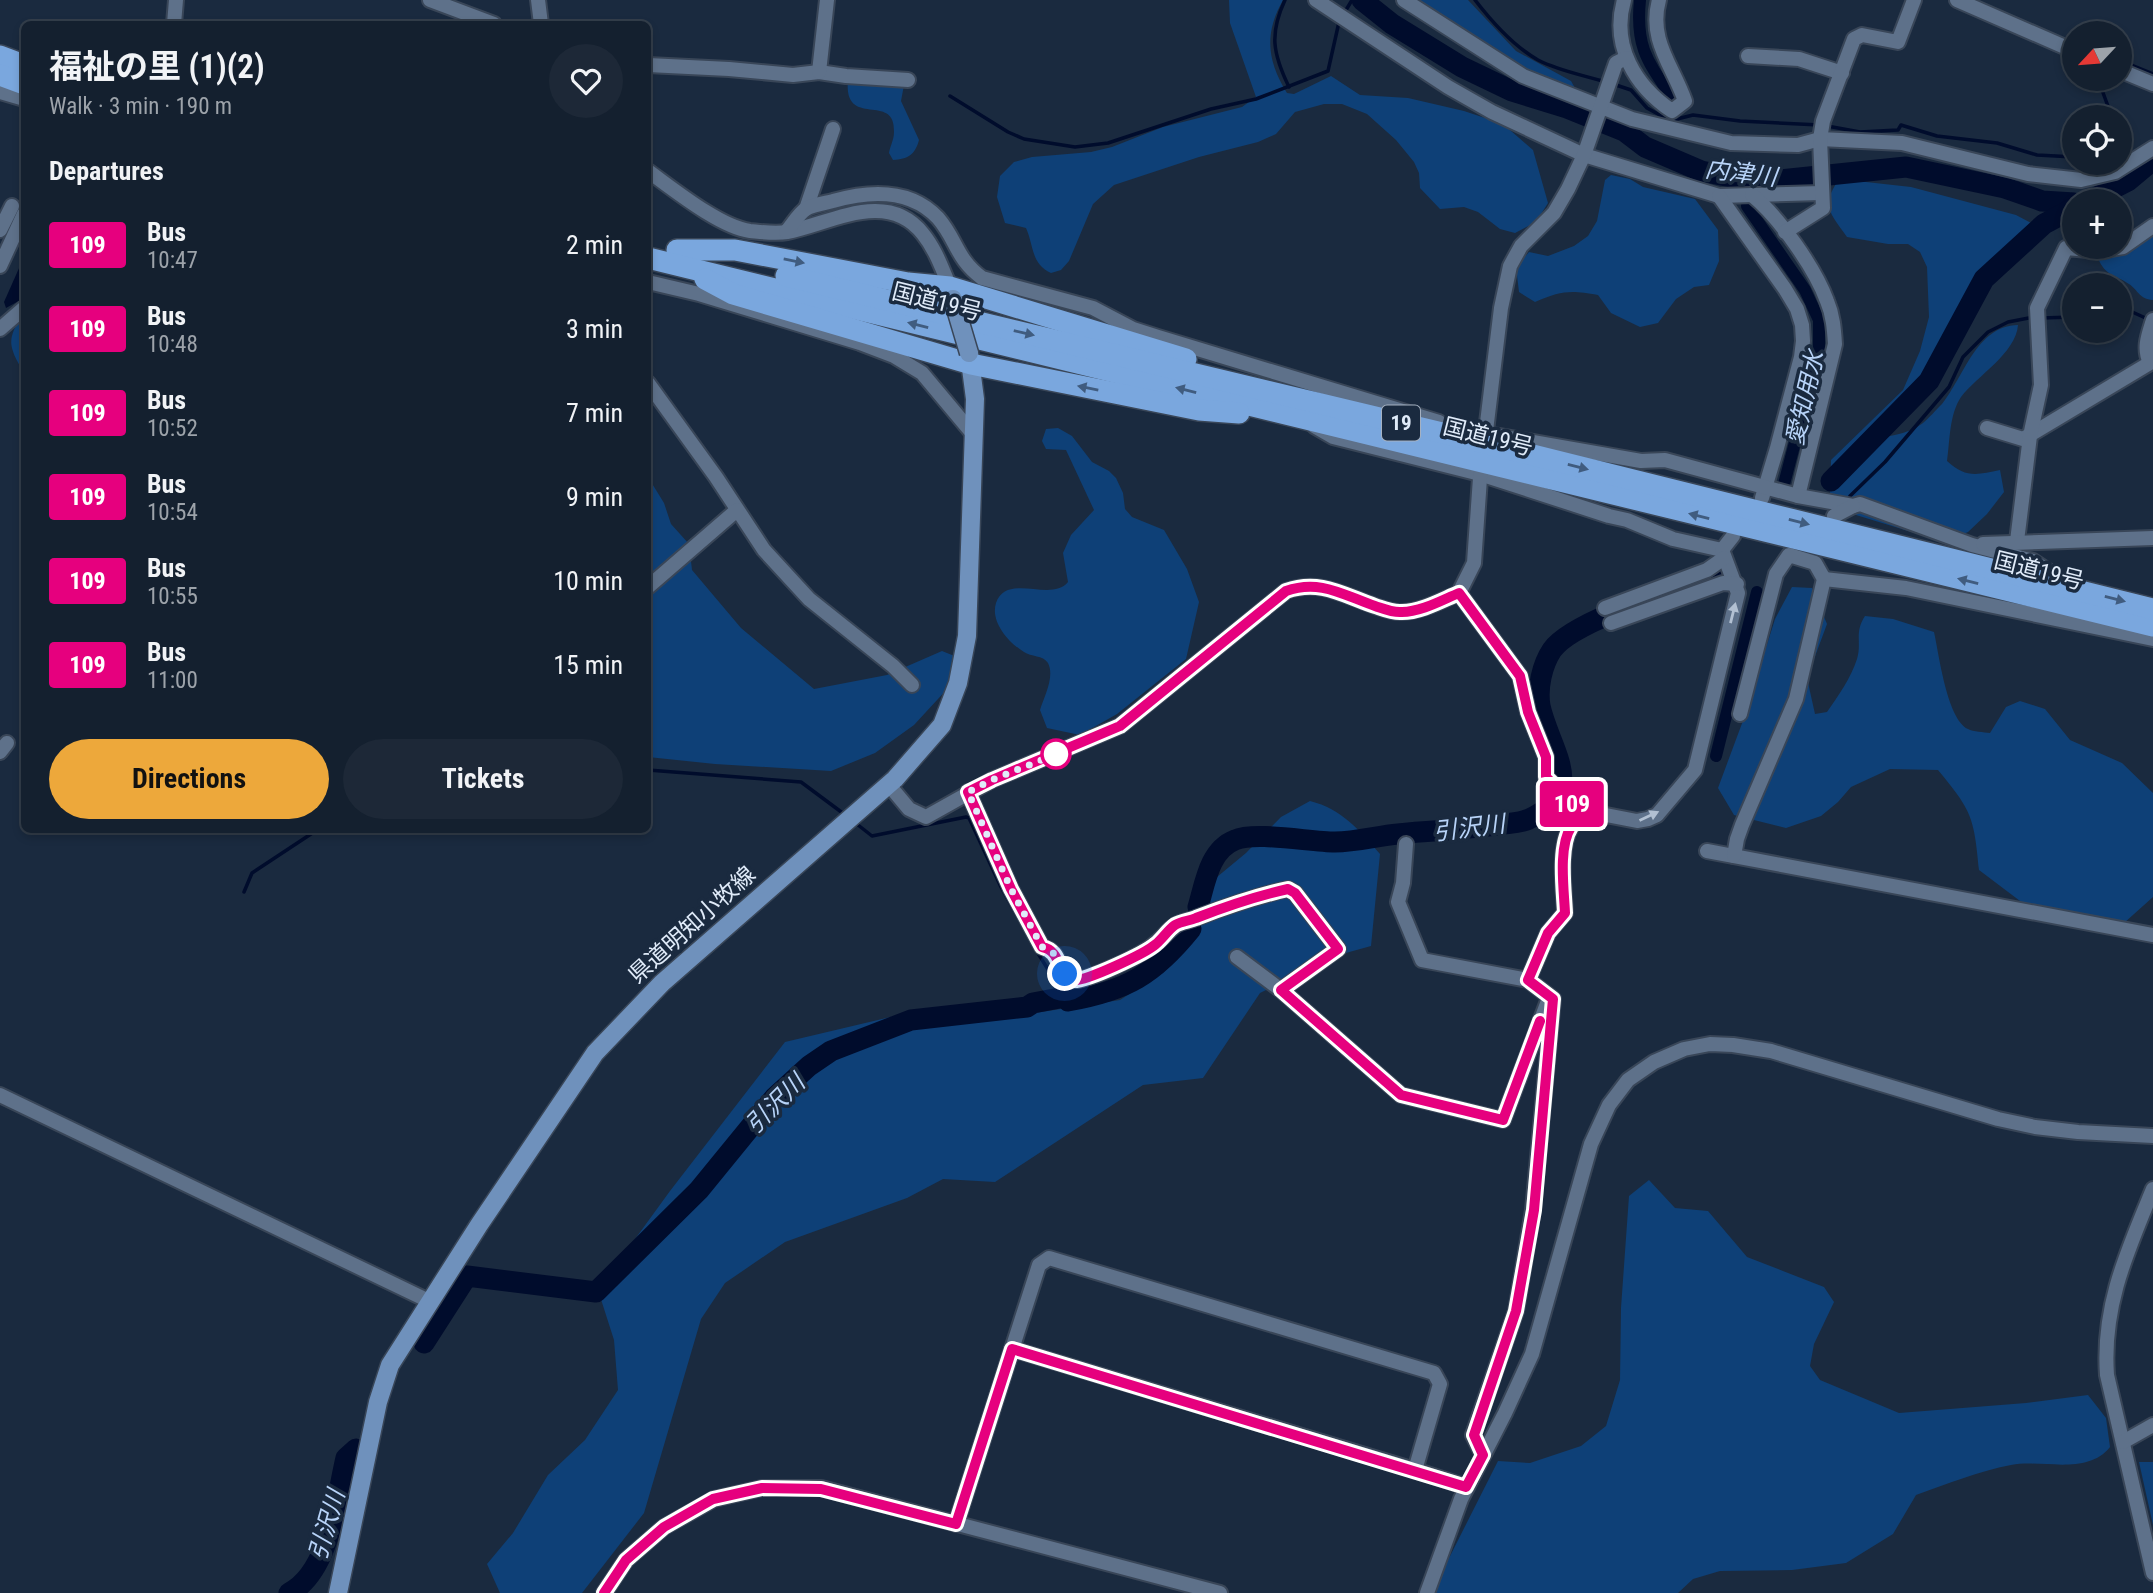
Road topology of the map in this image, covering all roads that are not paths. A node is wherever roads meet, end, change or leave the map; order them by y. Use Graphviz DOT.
graph roads {
  1 [pos="176,0"];
  2 [pos="430,0"];
  3 [pos="537,0"];
  4 [pos="827,0"];
  5 [pos="1316,0"];
  6 [pos="1404,0"];
  7 [pos="1623,0"];
  8 [pos="1659,0"];
  9 [pos="1914,0"];
  10 [pos="1957,0"];
  11 [pos="174,21"];
  12 [pos="486,21"];
  13 [pos="540,21"];
  14 [pos="2062,46"];
  15 [pos="0,56"];
  16 [pos="1748,56"];
  17 [pos="1626,58"];
  18 [pos="21,64"];
  19 [pos="651,65"];
  20 [pos="819,72"];
  21 [pos="1842,72"];
  22 [pos="0,75"];
  23 [pos="2132,75"];
  24 [pos="908,80"];
  25 [pos="21,83"];
  26 [pos="2153,84"];
  27 [pos="0,92"];
  28 [pos="21,98"];
  29 [pos="1603,106"];
  30 [pos="833,129"];
  31 [pos="1820,139"];
  32 [pos="2153,148"];
  33 [pos="1584,155"];
  34 [pos="651,173"];
  35 [pos="1821,193"];
  36 [pos="1752,195"];
  37 [pos="1719,196"];
  38 [pos="806,209"];
  39 [pos="18,210"];
  40 [pos="2153,226"];
  41 [pos="0,230"];
  42 [pos="786,232"];
  43 [pos="1785,232"];
  44 [pos="651,244"];
  45 [pos="651,258"];
  46 [pos="678,258"];
  47 [pos="0,266"];
  48 [pos="651,283"];
  49 [pos="952,293"];
  50 [pos="21,310"];
  51 [pos="2153,320"];
  52 [pos="0,329"];
  53 [pos="970,359"];
  54 [pos="651,387"];
  55 [pos="1300,408"];
  56 [pos="1987,428"];
  57 [pos="974,435"];
  58 [pos="2030,436"];
  59 [pos="1483,453"];
  60 [pos="1764,493"];
  61 [pos="1798,496"];
  62 [pos="1853,506"];
  63 [pos="737,510"];
  64 [pos="1833,516"];
  65 [pos="1732,537"];
  66 [pos="2153,538"];
  67 [pos="2017,541"];
  68 [pos="1972,545"];
  69 [pos="1723,554"];
  70 [pos="1824,579"];
  71 [pos="651,584"];
  72 [pos="1737,584"];
  73 [pos="2051,584"];
  74 [pos="1459,593"];
  75 [pos="2001,599"];
  76 [pos="1605,608"];
  77 [pos="2153,608"];
  78 [pos="1611,623"];
  79 [pos="2153,626"];
  80 [pos="2153,639"];
  81 [pos="912,685"];
  82 [pos="1740,714"];
  83 [pos="889,785"];
  84 [pos="968,792"];
  85 [pos="1583,814"];
  86 [pos="1406,844"];
  87 [pos="1707,851"];
  88 [pos="1734,856"];
  89 [pos="2153,935"];
  90 [pos="1237,957"];
  91 [pos="1528,980"];
  92 [pos="1281,990"];
  93 [pos="1550,996"];
  94 [pos="0,1095"];
  95 [pos="2153,1136"];
  96 [pos="2153,1189"];
  97 [pos="431,1302"];
  98 [pos="1012,1349"];
  99 [pos="2153,1425"];
  100 [pos="2123,1442"];
  101 [pos="1483,1455"];
  102 [pos="1415,1470"];
  103 [pos="1466,1487"];
  104 [pos="956,1524"];
  105 [pos="2153,1573"];
  106 [pos="338,1593"];
  107 [pos="604,1593"];
  108 [pos="1220,1593"];
  109 [pos="1427,1593"];
  1 -- 11 [label="street"];
  2 -- 12 [label="street"];
  3 -- 13 [label="street"];
  4 -- 20 [label="street"];
  5 -- 33 [label="street"];
  6 -- 29 [label="street"];
  7 -- 17 [label="street"];
  8 -- 17 [label="street"];
  9 -- 21 [label="street"];
  10 -- 14 [label="street"];
  15 -- 18 [label="highway"];
  16 -- 21 [label="street"];
  17 -- 29 [label="street"];
  19 -- 20 [label="street"];
  20 -- 24 [label="street"];
  21 -- 31 [label="street"];
  22 -- 25 [label="highway"];
  23 -- 26 [label="street"];
  27 -- 28 [label="street"];
  29 -- 31 [label="street"];
  29 -- 33 [label="street"];
  30 -- 38 [label="street"];
  31 -- 32 [label="street"];
  31 -- 35 [label="street"];
  33 -- 37 [label="street"];
  33 -- 59 [label="street"];
  34 -- 42 [label="street"];
  35 -- 36 [label="street"];
  35 -- 43 [label="street"];
  36 -- 37 [label="street"];
  36 -- 43 [label="street"];
  37 -- 60 [label="street"];
  38 -- 42 [label="street"];
  38 -- 59 [label="street"];
  39 -- 41 [label="street"];
  39 -- 47 [label="street"];
  40 -- 58 [label="street"];
  42 -- 49 [label="street"];
  43 -- 61 [label="street"];
  44 -- 46 [label="highway, 国道19号 / 19"];
  45 -- 46 [label="highway, 国道19号 / 19"];
  46 -- 49 [label="highway, one-way"];
  46 -- 53 [label="highway"];
  46 -- 55 [label="highway, 国道19号 / 19"];
  48 -- 57 [label="street"];
  49 -- 53 [label="main road, 県道明知小牧線, bridge"];
  49 -- 55 [label="highway"];
  50 -- 52 [label="street"];
  51 -- 58 [label="street"];
  55 -- 53 [label="highway, one-way"];
  53 -- 57 [label="main road, 県道明知小牧線"];
  54 -- 63 [label="street"];
  55 -- 59 [label="highway, 国道19号 / 19"];
  55 -- 59 [label="street"];
  56 -- 58 [label="street"];
  57 -- 83 [label="main road, 県道明知小牧線"];
  58 -- 67 [label="street"];
  59 -- 60 [label="street"];
  59 -- 69 [label="street"];
  59 -- 73 [label="highway, 国道19号 / 19, one-way"];
  59 -- 74 [label="street"];
  75 -- 59 [label="highway, 国道19号 / 19, one-way"];
  60 -- 61 [label="street"];
  61 -- 62 [label="street"];
  62 -- 64 [label="street"];
  62 -- 68 [label="street"];
  63 -- 71 [label="street"];
  63 -- 81 [label="street"];
  65 -- 69 [label="street"];
  66 -- 67 [label="street"];
  67 -- 68 [label="street"];
  68 -- 73 [label="street"];
  69 -- 72 [label="street"];
  69 -- 76 [label="street"];
  70 -- 75 [label="street"];
  70 -- 82 [label="street"];
  70 -- 88 [label="street"];
  72 -- 78 [label="street"];
  85 -- 72 [label="street, one-way"];
  73 -- 77 [label="highway, 国道19号 / 19, one-way"];
  74 -- 84 [label="street"];
  74 -- 85 [label="street"];
  75 -- 79 [label="highway, 国道19号 / 19"];
  75 -- 80 [label="street"];
  83 -- 84 [label="street"];
  83 -- 97 [label="main road, 県道明知小牧線"];
  84 -- 92 [label="street"];
  85 -- 91 [label="street"];
  86 -- 91 [label="street"];
  87 -- 88 [label="street"];
  88 -- 89 [label="street"];
  90 -- 92 [label="street"];
  91 -- 93 [label="street"];
  92 -- 93 [label="street"];
  93 -- 101 [label="street"];
  94 -- 97 [label="street"];
  95 -- 101 [label="street"];
  96 -- 100 [label="street"];
  97 -- 106 [label="main road, 県道明知小牧線"];
  98 -- 102 [label="street"];
  98 -- 102 [label="street"];
  98 -- 104 [label="street"];
  99 -- 100 [label="street"];
  100 -- 105 [label="street"];
  101 -- 103 [label="street"];
  102 -- 103 [label="street"];
  103 -- 109 [label="street"];
  104 -- 107 [label="street"];
  104 -- 108 [label="street"];
}
